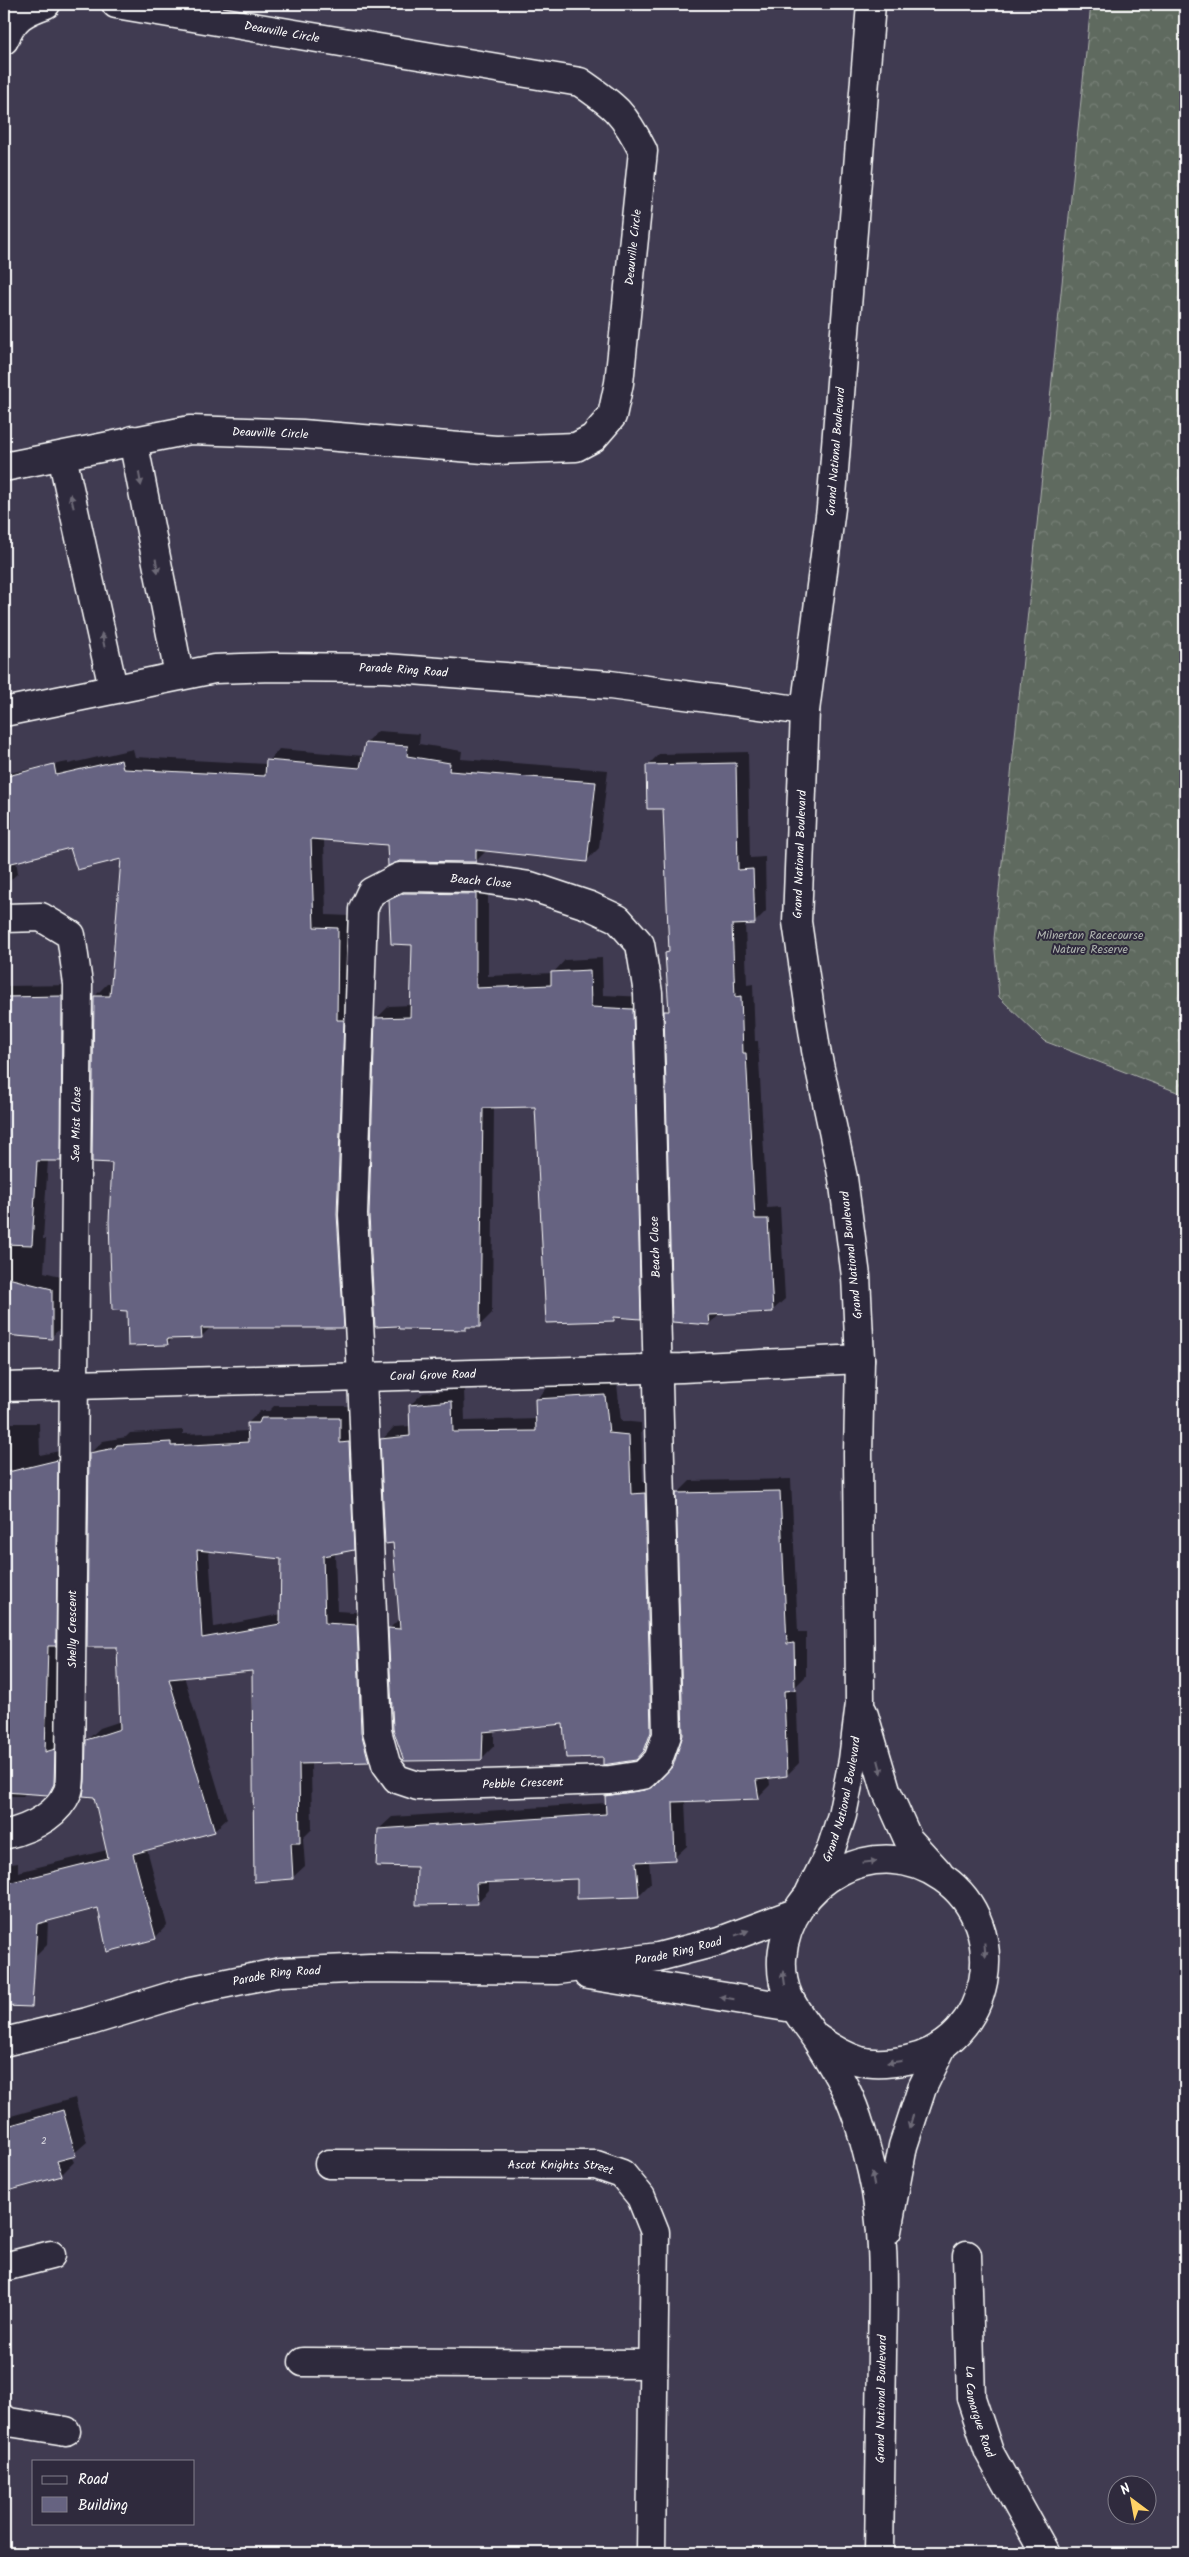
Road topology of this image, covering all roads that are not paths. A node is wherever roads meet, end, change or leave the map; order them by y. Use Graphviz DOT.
graph roads {
  1 [pos="46,4"];
  2 [pos="116,4"];
  3 [pos="871,4"];
  4 [pos="4,40"];
  5 [pos="133,440"];
  6 [pos="62,456"];
  7 [pos="4,467"];
  8 [pos="179,675"];
  9 [pos="113,688"];
  10 [pos="805,711"];
  11 [pos="4,712"];
  12 [pos="4,918"];
  13 [pos="860,1359"];
  14 [pos="659,1368"];
  15 [pos="362,1377"];
  16 [pos="73,1386"];
  17 [pos="4,1387"];
  18 [pos="860,1703"];
  19 [pos="4,1834"];
  20 [pos="942,1877"];
  21 [pos="802,1902"];
  22 [pos="557,1970"];
  23 [pos="793,2008"];
  24 [pos="814,2036"];
  25 [pos="4,2042"];
  26 [pos="943,2045"];
  27 [pos="330,2164"];
  28 [pos="884,2245"];
  29 [pos="52,2255"];
  30 [pos="967,2255"];
  31 [pos="4,2268"];
  32 [pos="303,2362"];
  33 [pos="653,2364"];
  34 [pos="4,2419"];
  35 [pos="66,2431"];
  36 [pos="651,2553"];
  37 [pos="879,2553"];
  38 [pos="1045,2553"];
  1 -- 4 [label="street"];
  2 -- 5 [label="street, Deauville Circle"];
  3 -- 10 [label="street, Grand National Boulevard"];
  5 -- 6 [label="street, Deauville Circle"];
  5 -- 8 [label="street, one-way"];
  6 -- 7 [label="street, Deauville Circle"];
  9 -- 6 [label="street, one-way"];
  8 -- 9 [label="street, Parade Ring Road"];
  8 -- 10 [label="street, Parade Ring Road"];
  9 -- 11 [label="street, Parade Ring Road"];
  10 -- 13 [label="street, Grand National Boulevard"];
  12 -- 16 [label="street, Sea Mist Close"];
  13 -- 14 [label="street, Coral Grove Road"];
  13 -- 18 [label="street, Grand National Boulevard"];
  14 -- 15 [label="street, Coral Grove Road"];
  14 -- 15 [label="street, Pebble Crescent"];
  14 -- 15 [label="street, Beach Close"];
  15 -- 16 [label="street, Coral Grove Road"];
  16 -- 17 [label="street, Coral Grove Road"];
  16 -- 19 [label="street, Shelly Crescent"];
  18 -- 20 [label="street, Grand National Boulevard, one-way"];
  18 -- 21 [label="street, Grand National Boulevard"];
  21 -- 20 [label="street, one-way"];
  20 -- 26 [label="street, one-way"];
  22 -- 21 [label="street, Parade Ring Road, one-way"];
  23 -- 21 [label="street, Grand National Boulevard, one-way"];
  23 -- 22 [label="street, Parade Ring Road, one-way"];
  22 -- 25 [label="street, Parade Ring Road"];
  23 -- 24 [label="street, Grand National Boulevard"];
  26 -- 24 [label="street, one-way"];
  28 -- 24 [label="street, Grand National Boulevard, one-way"];
  26 -- 28 [label="street, Grand National Boulevard, one-way"];
  27 -- 33 [label="street, Ascot Knights Street"];
  28 -- 37 [label="street, Grand National Boulevard"];
  29 -- 31 [label="street"];
  30 -- 38 [label="street, La Camargue Road"];
  32 -- 33 [label="street"];
  33 -- 36 [label="street, Ascot Knights Street"];
  34 -- 35 [label="street"];
}
